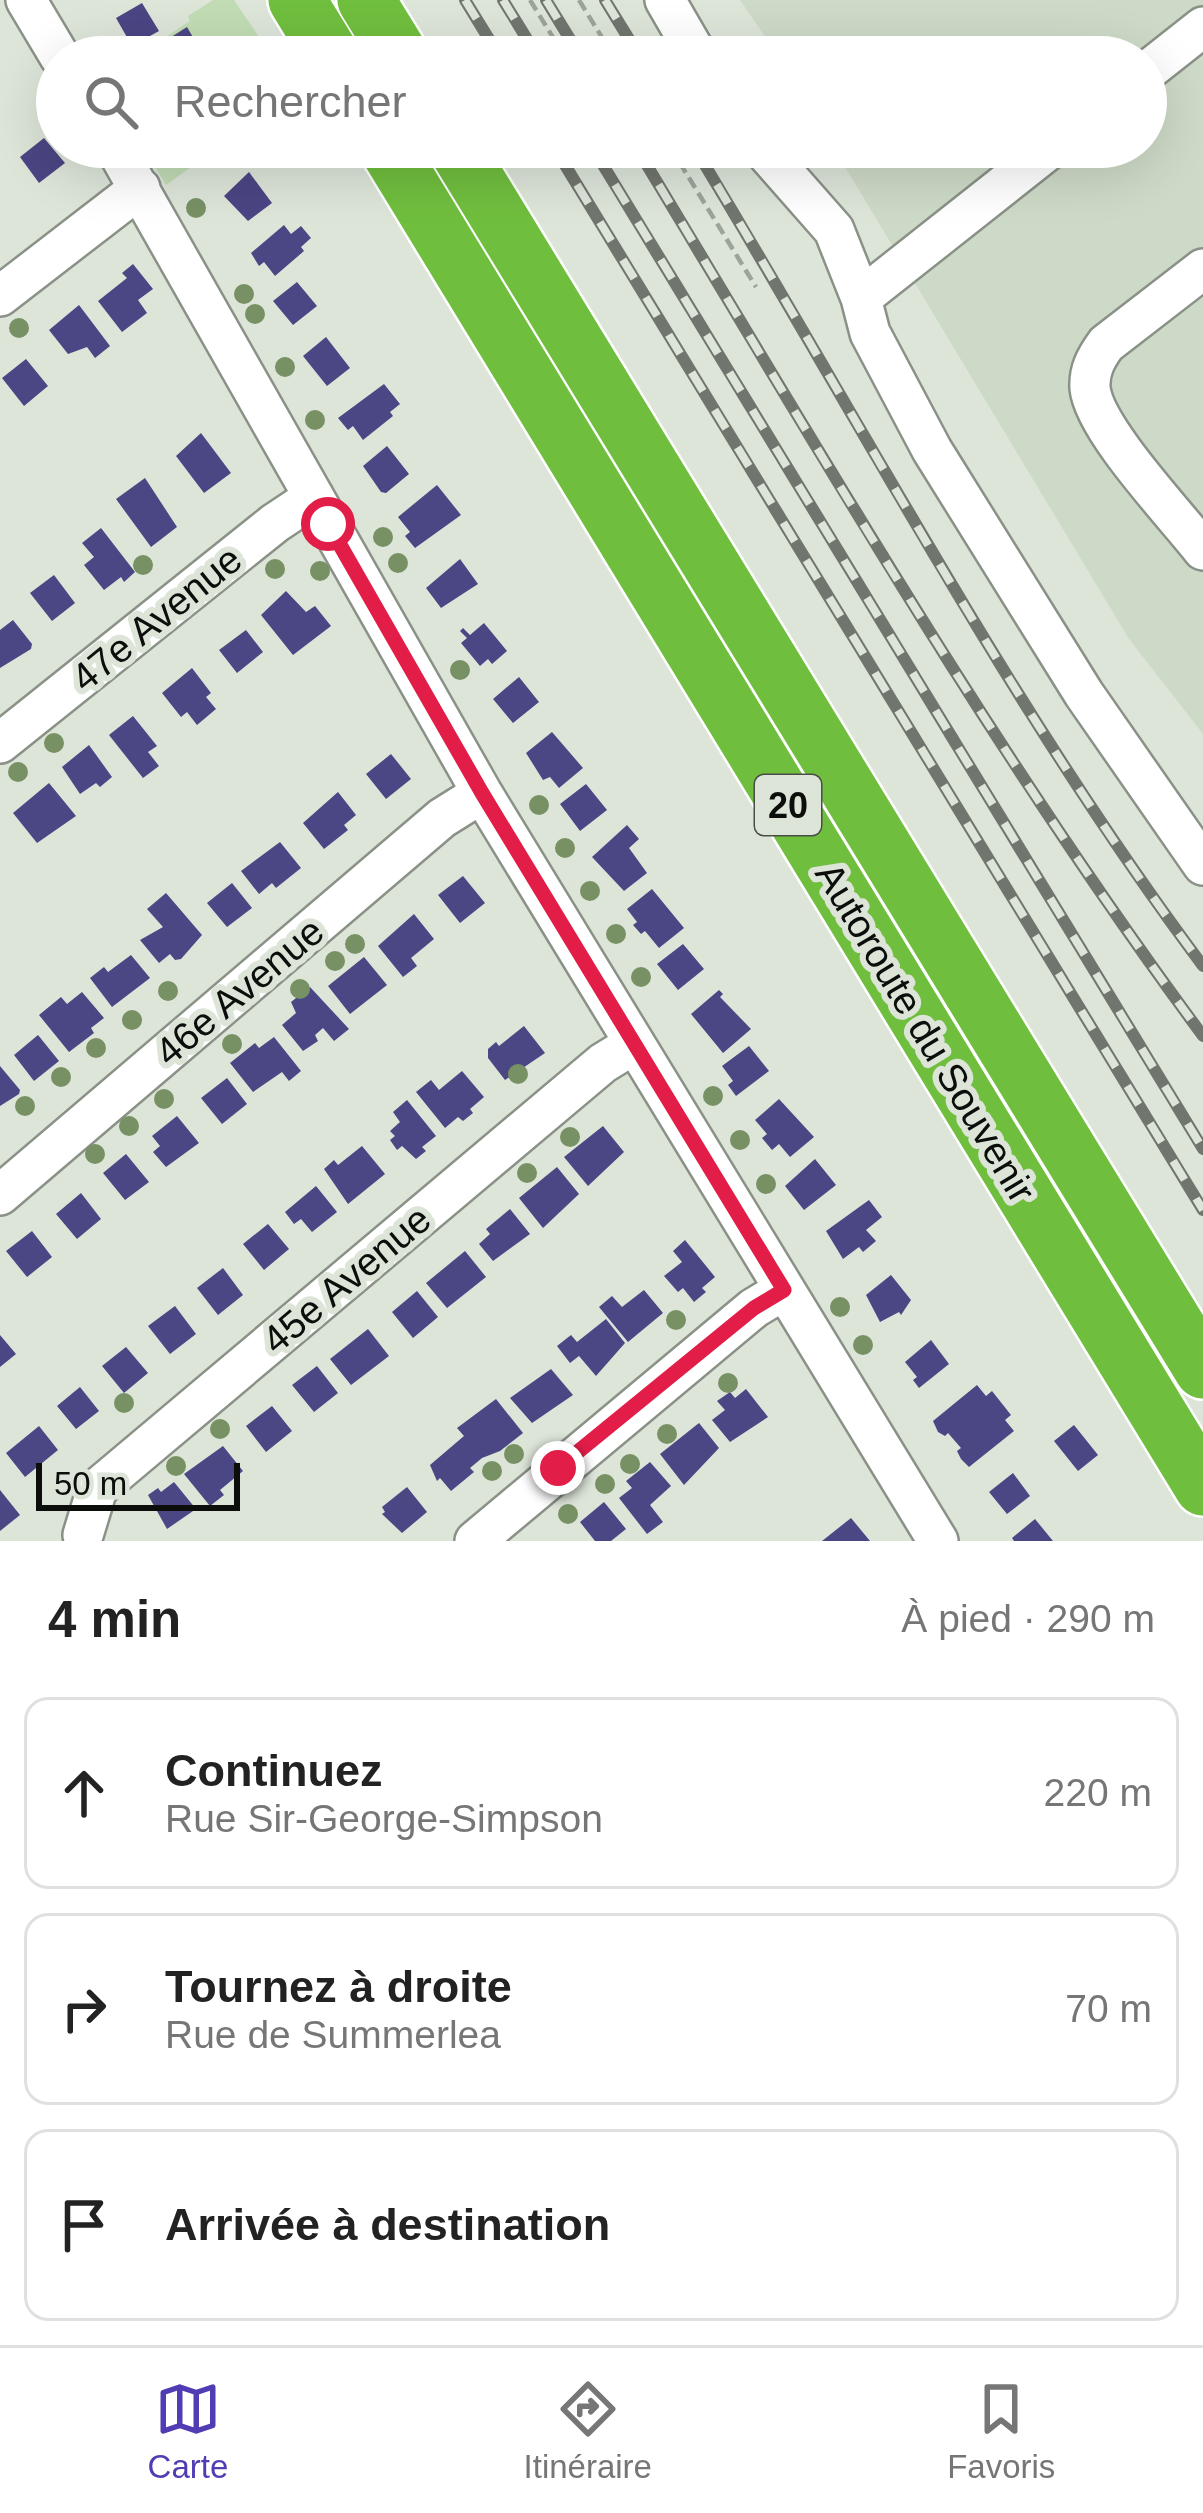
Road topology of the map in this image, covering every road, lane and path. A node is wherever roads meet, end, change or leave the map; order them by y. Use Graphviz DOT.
graph roads {
  1 [pos="26,0"];
  2 [pos="297,0"];
  3 [pos="367,0"];
  4 [pos="530,0"];
  5 [pos="579,0"];
  6 [pos="664,0"];
  7 [pos="1203,26"];
  8 [pos="48,36"];
  9 [pos="319,36"];
  10 [pos="388,36"];
  11 [pos="552,36"];
  12 [pos="601,36"];
  13 [pos="685,36"];
  14 [pos="1167,55"];
  15 [pos="128,168"];
  16 [pos="400,168"];
  17 [pos="469,168"];
  18 [pos="683,168"];
  19 [pos="779,168"];
  20 [pos="1025,168"];
  21 [pos="140,188"];
  22 [pos="1203,269"];
  23 [pos="756,287"];
  24 [pos="0,296"];
  25 [pos="861,298"];
  26 [pos="314,497"];
  27 [pos="1203,550"];
  28 [pos="0,743"];
  29 [pos="482,793"];
  30 [pos="1203,865"];
  31 [pos="634,1044"];
  32 [pos="0,1195"];
  33 [pos="784,1290"];
  34 [pos="1203,1370"];
  35 [pos="1203,1487"];
  36 [pos="86,1539"];
  37 [pos="475,1541"];
  38 [pos="938,1541"];
  1 -- 8 [label="street"];
  2 -- 9 [label="highway"];
  3 -- 10 [label="highway"];
  4 -- 11 [label="path"];
  5 -- 12 [label="path"];
  6 -- 13 [label="street"];
  7 -- 14 [label="street"];
  15 -- 21 [label="street"];
  16 -- 35 [label="highway, Autoroute du Souvenir / 20"];
  17 -- 34 [label="highway, Autoroute du Souvenir / 20"];
  18 -- 23 [label="path"];
  19 -- 25 [label="street"];
  20 -- 25 [label="street"];
  21 -- 24 [label="street"];
  21 -- 26 [label="street"];
  22 -- 27 [label="street"];
  25 -- 30 [label="street"];
  26 -- 28 [label="street, 47e Avenue"];
  26 -- 29 [label="street"];
  29 -- 31 [label="street"];
  29 -- 32 [label="street, 46e Avenue"];
  31 -- 33 [label="street"];
  31 -- 36 [label="street, 45e Avenue"];
  33 -- 37 [label="street"];
  33 -- 38 [label="street"];
}
